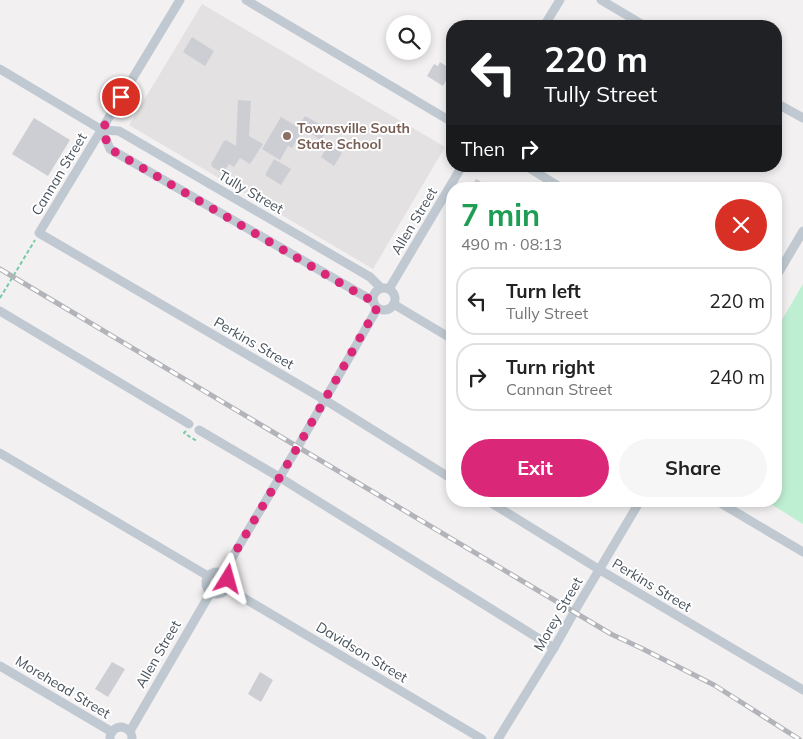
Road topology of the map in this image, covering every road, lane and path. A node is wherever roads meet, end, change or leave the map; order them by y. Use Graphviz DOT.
graph roads {
  1 [pos="180,0"];
  2 [pos="246,0"];
  3 [pos="560,0"];
  4 [pos="600,0"];
  5 [pos="548,20"];
  6 [pos="635,20"];
  7 [pos="0,69"];
  8 [pos="782,106"];
  9 [pos="446,118"];
  10 [pos="803,118"];
  11 [pos="102,130"];
  12 [pos="536,172"];
  13 [pos="552,182"];
  14 [pos="446,191"];
  15 [pos="803,231"];
  16 [pos="39,233"];
  17 [pos="782,267"];
  18 [pos="385,288"];
  19 [pos="0,298"];
  20 [pos="394,304"];
  21 [pos="375,305"];
  22 [pos="0,311"];
  23 [pos="446,335"];
  24 [pos="325,400"];
  25 [pos="189,424"];
  26 [pos="199,430"];
  27 [pos="0,453"];
  28 [pos="446,475"];
  29 [pos="279,477"];
  30 [pos="498,507"];
  31 [pos="637,507"];
  32 [pos="727,507"];
  33 [pos="803,552"];
  34 [pos="600,570"];
  35 [pos="223,573"];
  36 [pos="208,576"];
  37 [pos="227,588"];
  38 [pos="210,592"];
  39 [pos="554,648"];
  40 [pos="0,666"];
  41 [pos="803,690"];
  42 [pos="111,735"];
  43 [pos="131,735"];
  44 [pos="482,739"];
  45 [pos="498,739"];
  1 -- 11 [label="street, Cannan Street"];
  2 -- 9 [label="street"];
  3 -- 5 [label="street"];
  4 -- 6 [label="street"];
  7 -- 11 [label="street, Tully Street"];
  8 -- 10 [label="street"];
  11 -- 16 [label="street, Cannan Street"];
  11 -- 18 [label="street, Tully Street"];
  11 -- 21 [label="street"];
  12 -- 13 [label="street"];
  14 -- 18 [label="street, Allen Street"];
  15 -- 17 [label="street"];
  16 -- 19 [label="path"];
  16 -- 24 [label="street, Perkins Street"];
  18 -- 20 [label="street"];
  18 -- 21 [label="street"];
  20 -- 21 [label="street"];
  20 -- 23 [label="street"];
  21 -- 24 [label="street"];
  22 -- 25 [label="street"];
  24 -- 28 [label="street, Perkins Street"];
  24 -- 29 [label="street"];
  26 -- 29 [label="street"];
  27 -- 36 [label="street"];
  29 -- 35 [label="street"];
  29 -- 39 [label="street"];
  30 -- 34 [label="street, Perkins Street"];
  31 -- 34 [label="street, Morey Street"];
  32 -- 33 [label="street"];
  34 -- 39 [label="street, Morey Street"];
  34 -- 41 [label="street, Perkins Street"];
  35 -- 36 [label="street"];
  35 -- 37 [label="street"];
  36 -- 38 [label="street"];
  37 -- 38 [label="street"];
  37 -- 44 [label="street, Davidson Street"];
  38 -- 43 [label="street, Allen Street"];
  39 -- 45 [label="street, Morey Street"];
  40 -- 42 [label="street, Morehead Street"];
  42 -- 43 [label="street"];
}
